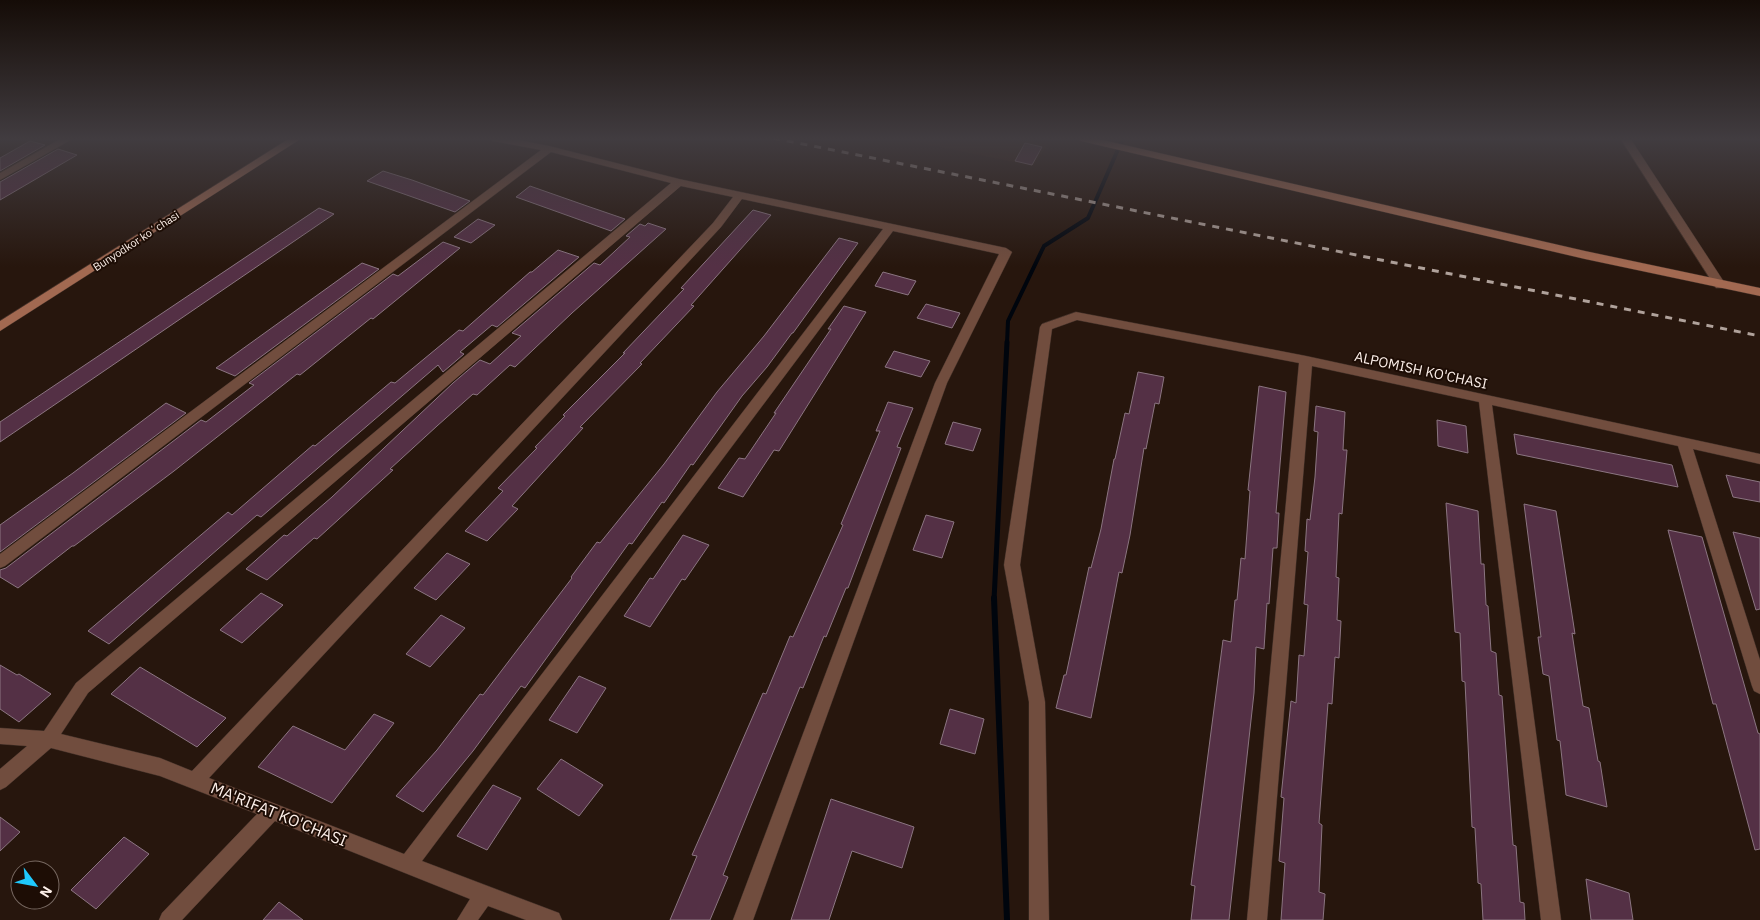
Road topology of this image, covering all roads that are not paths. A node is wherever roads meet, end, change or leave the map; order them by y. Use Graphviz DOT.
graph roads {
  1 [pos="229,181"];
  2 [pos="507,181"];
  3 [pos="675,181"];
  4 [pos="1265,181"];
  5 [pos="1653,181"];
  6 [pos="679,182"];
  7 [pos="740,194"];
  8 [pos="891,226"];
  9 [pos="1720,285"];
  10 [pos="1760,292"];
  11 [pos="0,327"];
  12 [pos="1306,360"];
  13 [pos="1485,400"];
  14 [pos="1684,443"];
  15 [pos="1760,459"];
  16 [pos="0,562"];
  17 [pos="1760,686"];
  18 [pos="0,736"];
  19 [pos="48,739"];
  20 [pos="0,781"];
  21 [pos="194,781"];
  22 [pos="272,811"];
  23 [pos="407,865"];
  24 [pos="484,896"];
  25 [pos="169,920"];
  26 [pos="467,920"];
  27 [pos="552,920"];
  28 [pos="743,920"];
  29 [pos="1039,920"];
  30 [pos="1257,920"];
  31 [pos="1551,920"];
  1 -- 11 [label="main road, Bunyodkor koʻchasi"];
  2 -- 16 [label="street"];
  3 -- 6 [label="street"];
  4 -- 9 [label="main road"];
  5 -- 9 [label="street"];
  6 -- 7 [label="street"];
  6 -- 19 [label="street"];
  7 -- 8 [label="street"];
  7 -- 21 [label="street"];
  8 -- 23 [label="street"];
  8 -- 28 [label="street"];
  9 -- 10 [label="main road"];
  12 -- 13 [label="street, ALPOMISH KO'CHASI"];
  12 -- 29 [label="street, ALPOMISH KO'CHASI"];
  12 -- 30 [label="street"];
  13 -- 14 [label="street, ALPOMISH KO'CHASI"];
  13 -- 31 [label="street"];
  14 -- 15 [label="street, ALPOMISH KO'CHASI"];
  14 -- 17 [label="street"];
  18 -- 19 [label="street, MA'RIFAT KO'CHASI"];
  19 -- 20 [label="street"];
  19 -- 21 [label="street, MA'RIFAT KO'CHASI"];
  21 -- 22 [label="street, MA'RIFAT KO'CHASI"];
  22 -- 23 [label="street, MA'RIFAT KO'CHASI"];
  22 -- 25 [label="street"];
  23 -- 24 [label="street, MA'RIFAT KO'CHASI"];
  24 -- 26 [label="street"];
  24 -- 27 [label="street, MA'RIFAT KO'CHASI"];
}
